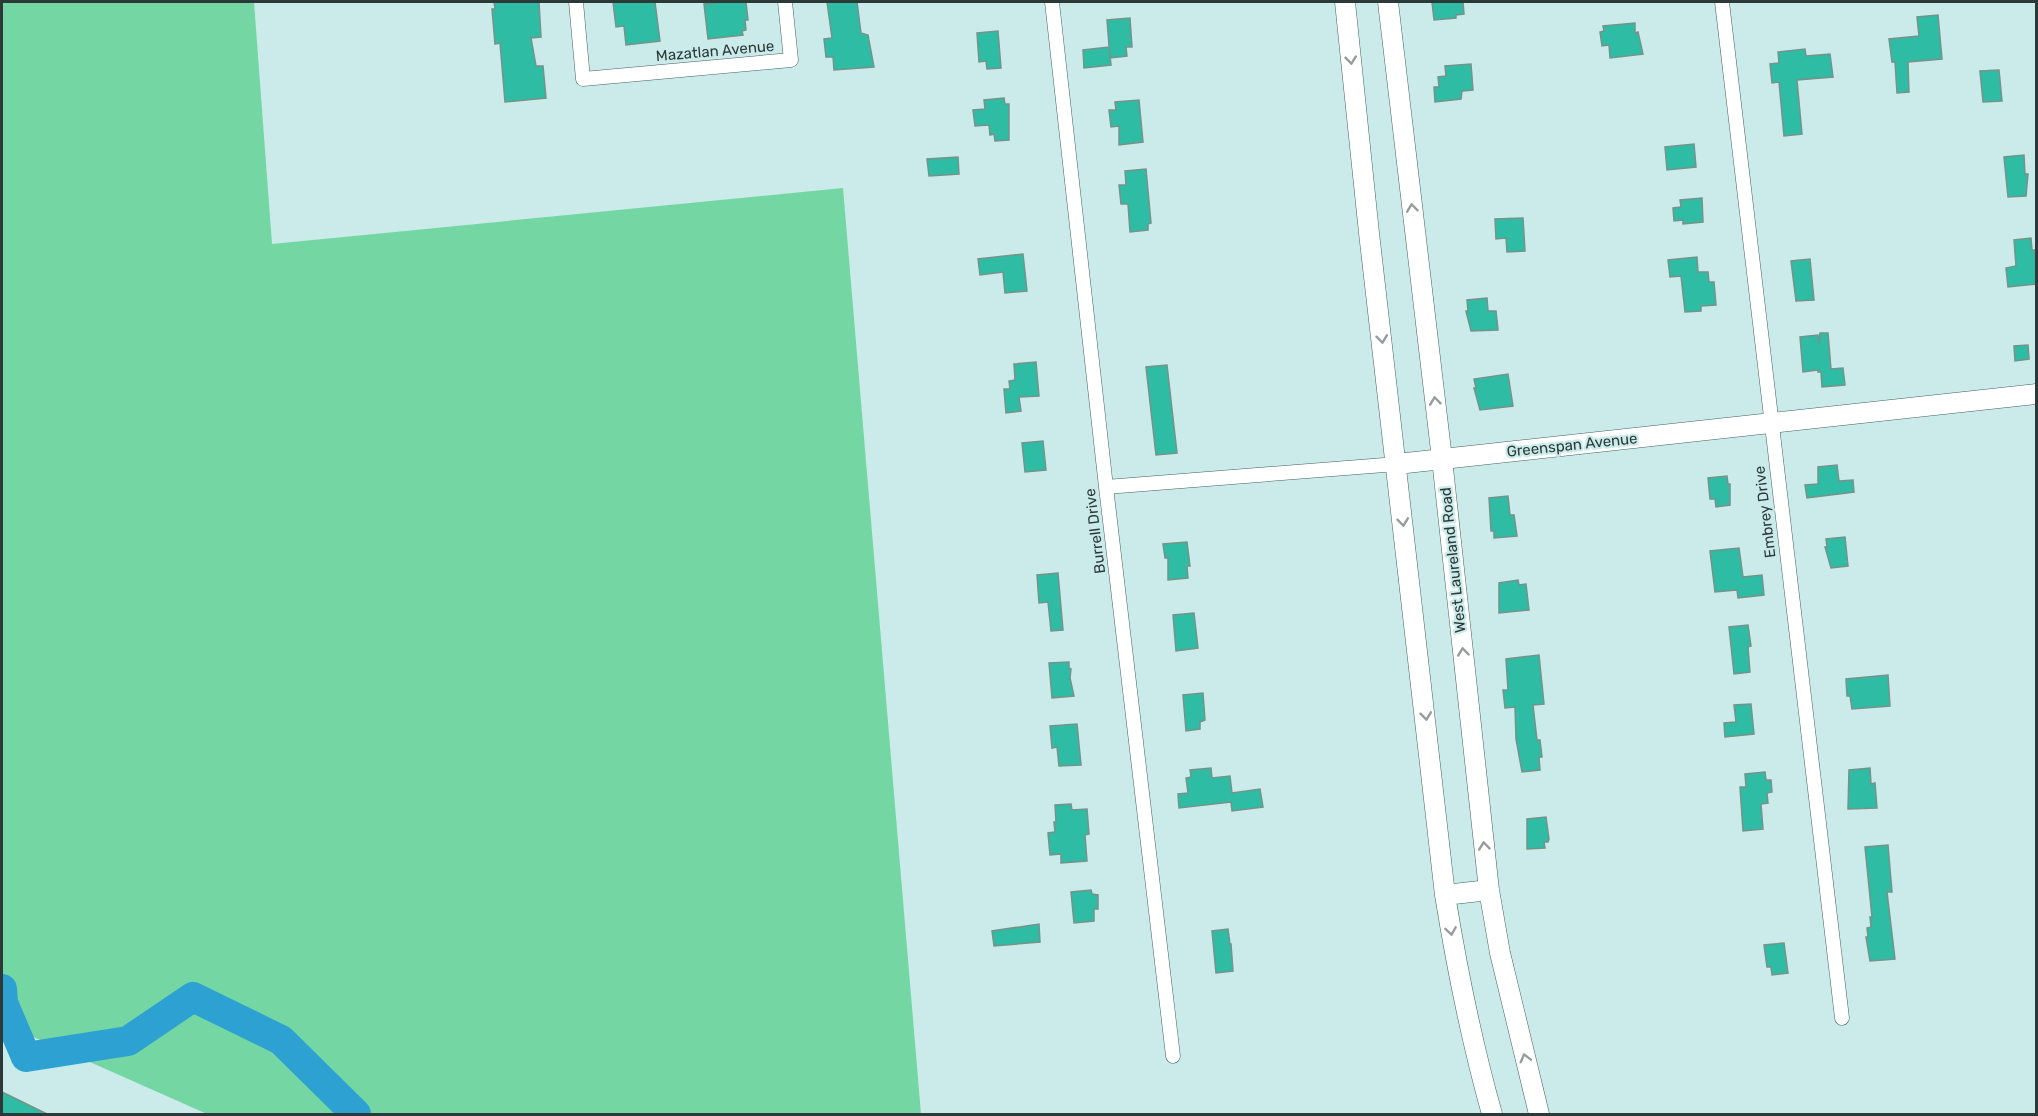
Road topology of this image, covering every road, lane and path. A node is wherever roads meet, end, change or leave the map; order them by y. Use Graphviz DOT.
graph roads {
  1 [pos="576,2"];
  2 [pos="785,2"];
  3 [pos="1052,2"];
  4 [pos="1345,2"];
  5 [pos="1388,2"];
  6 [pos="1722,2"];
  7 [pos="2037,394"];
  8 [pos="1771,423"];
  9 [pos="1442,459"];
  10 [pos="1397,464"];
  11 [pos="1106,487"];
  12 [pos="1489,890"];
  13 [pos="1445,895"];
  14 [pos="1842,1018"];
  15 [pos="1173,1056"];
  16 [pos="1492,1114"];
  17 [pos="1539,1114"];
  1 -- 2 [label="street, Mazatlan Avenue"];
  3 -- 11 [label="street, Burrell Drive"];
  4 -- 10 [label="main road, one-way"];
  9 -- 5 [label="main road, West Laureland Road, one-way"];
  6 -- 8 [label="street, Embrey Drive"];
  7 -- 8 [label="main road, Greenspan Avenue"];
  8 -- 9 [label="main road, Greenspan Avenue"];
  8 -- 14 [label="street, Embrey Drive"];
  9 -- 10 [label="main road, Greenspan Avenue"];
  12 -- 9 [label="main road, West Laureland Road, one-way"];
  10 -- 11 [label="street, Greenspan Avenue"];
  10 -- 13 [label="main road, one-way"];
  11 -- 15 [label="street, Burrell Drive"];
  12 -- 13 [label="main road"];
  17 -- 12 [label="main road, West Laureland Road, one-way"];
  13 -- 16 [label="main road, one-way"];
}
